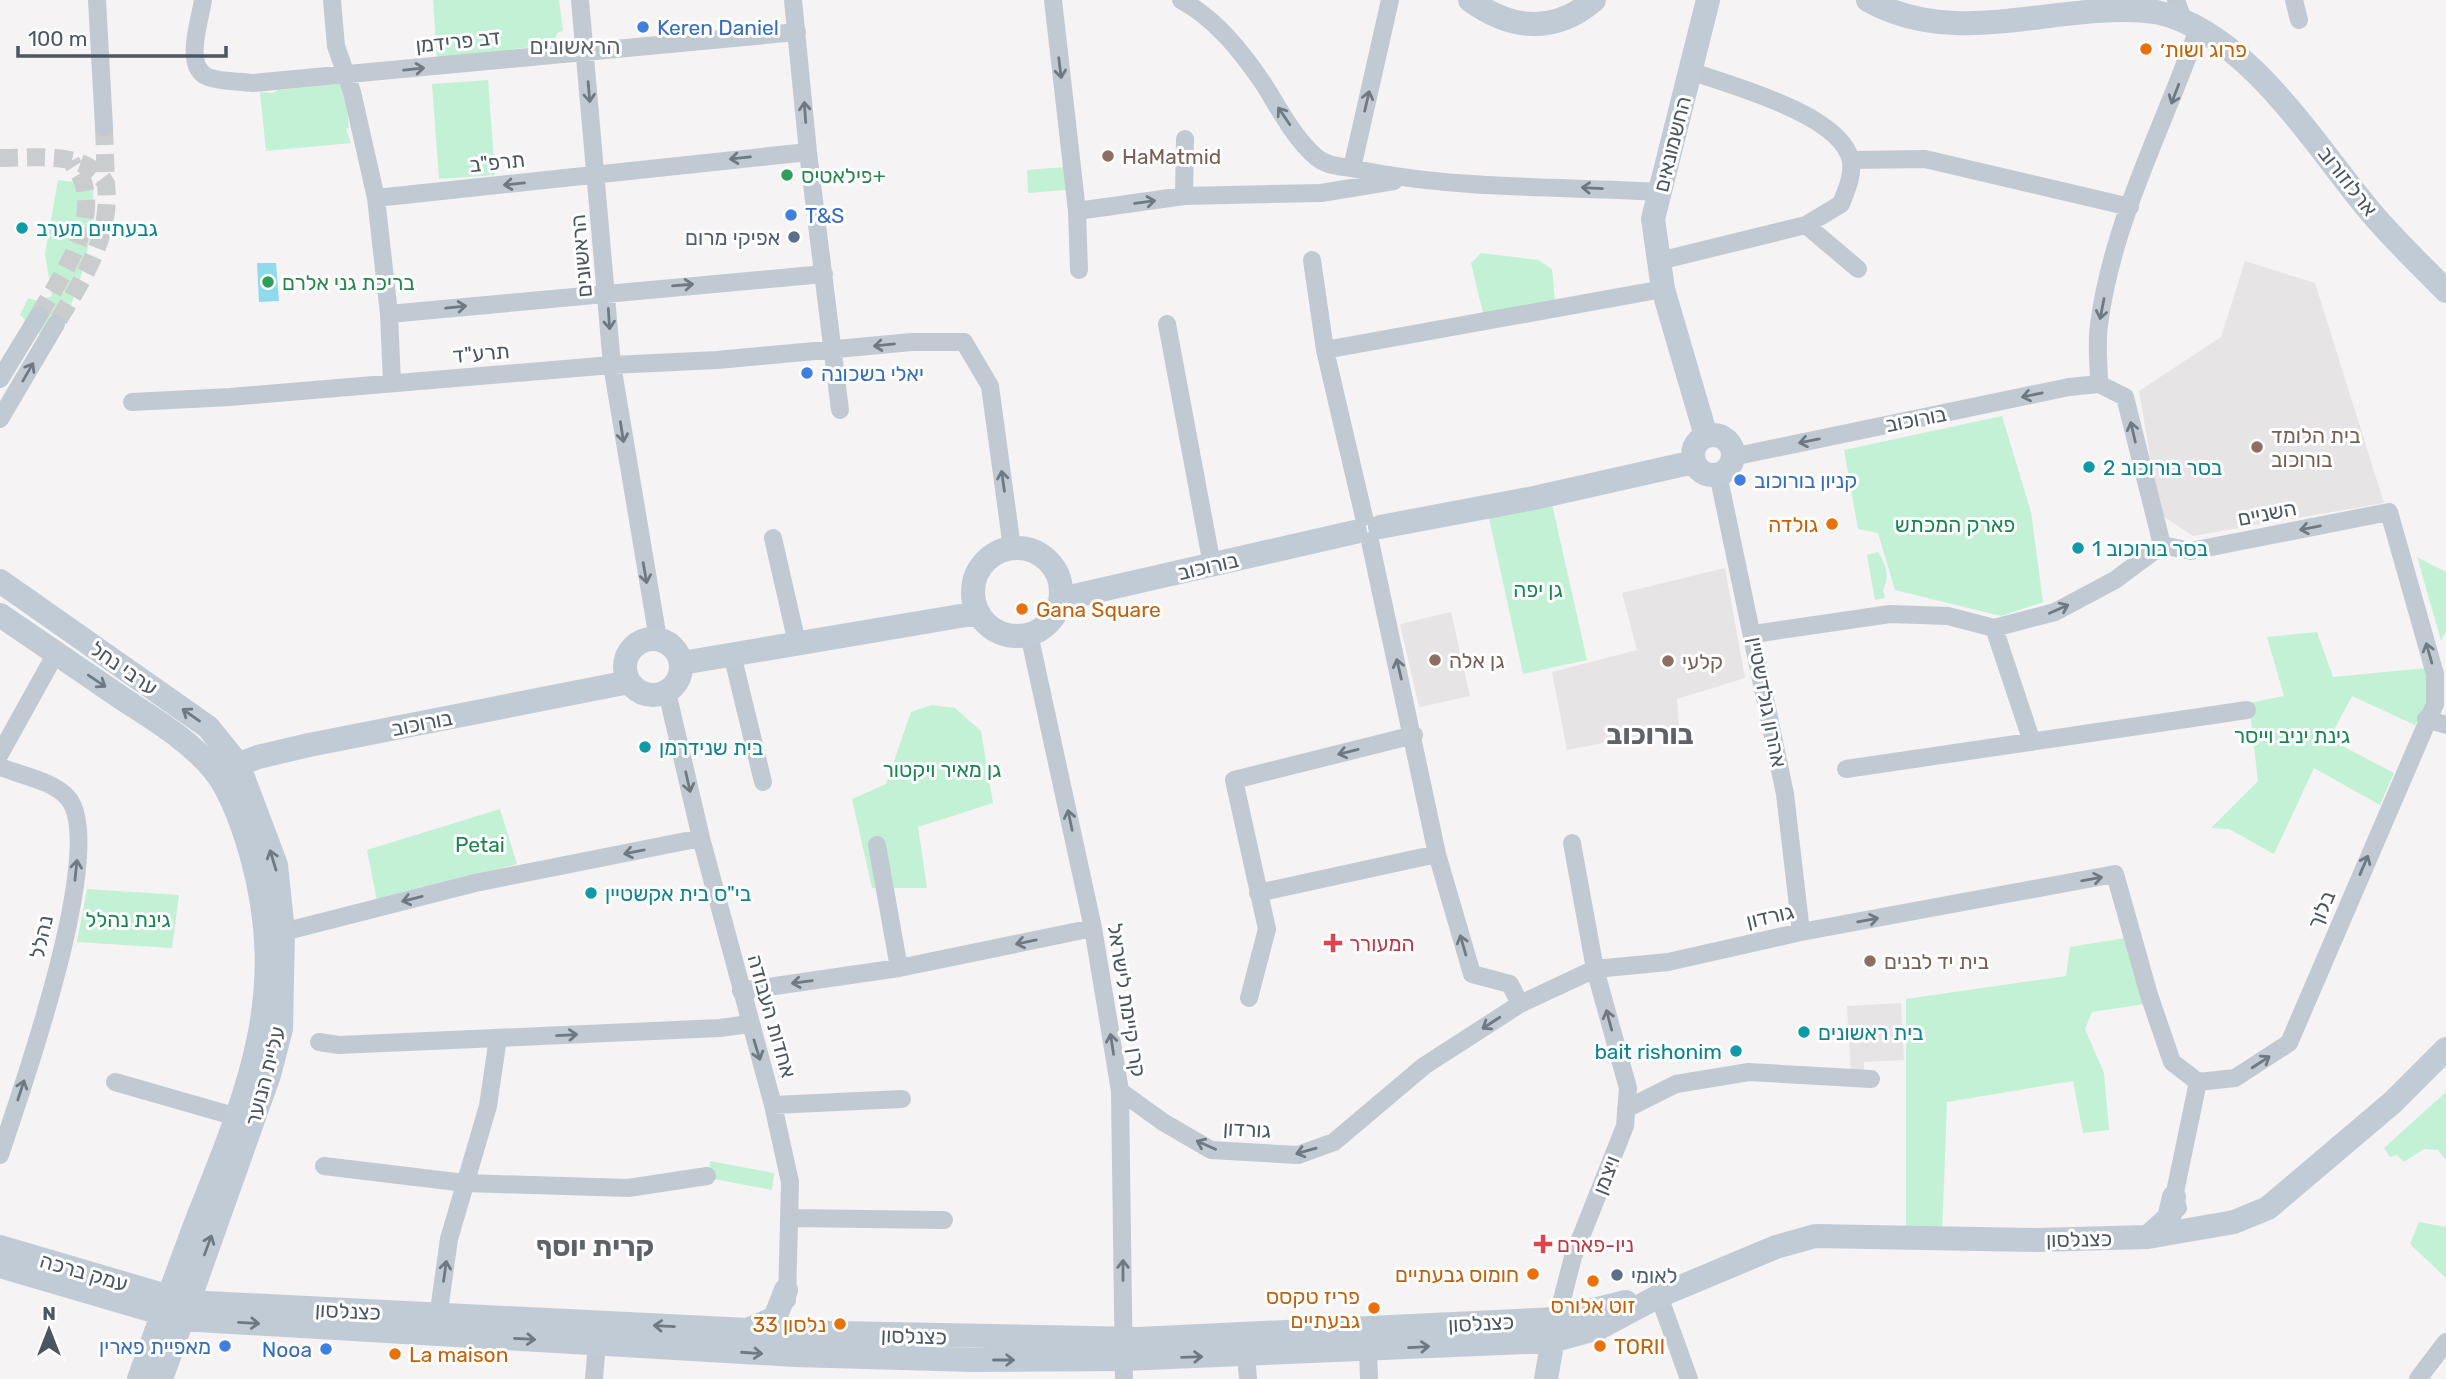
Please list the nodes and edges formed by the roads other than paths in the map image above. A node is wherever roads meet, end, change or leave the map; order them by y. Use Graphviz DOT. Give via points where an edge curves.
graph roads {
  1 [pos="97,0"];
  2 [pos="203,0"];
  3 [pos="332,0"];
  4 [pos="580,0"];
  5 [pos="793,0"];
  6 [pos="1053,0"];
  7 [pos="1181,0"];
  8 [pos="1390,0"];
  9 [pos="1470,0"];
  10 [pos="1594,0"];
  11 [pos="1709,0"];
  12 [pos="1868,0"];
  13 [pos="2294,0"];
  14 [pos="2186,17"];
  15 [pos="2300,20"];
  16 [pos="797,32"];
  17 [pos="585,51"];
  18 [pos="1690,71"];
  19 [pos="346,76"];
  20 [pos="104,127"];
  21 [pos="1185,139"];
  22 [pos="808,152"];
  23 [pos="1851,160"];
  24 [pos="1330,165"];
  25 [pos="1352,168"];
  26 [pos="597,175"];
  27 [pos="1404,180"];
  28 [pos="1660,191"];
  29 [pos="1321,193"];
  30 [pos="1184,196"];
  31 [pos="376,198"];
  32 [pos="2130,207"];
  33 [pos="1077,211"];
  34 [pos="1805,225"];
  35 [pos="1312,260"];
  36 [pos="1659,261"];
  37 [pos="1858,269"];
  38 [pos="1079,270"];
  39 [pos="824,274"];
  40 [pos="1663,289"];
  41 [pos="2446,291"];
  42 [pos="607,292"];
  43 [pos="388,314"];
  44 [pos="39,315"];
  45 [pos="56,324"];
  46 [pos="1167,324"];
  47 [pos="834,350"];
  48 [pos="1325,350"];
  49 [pos="612,365"];
  50 [pos="0,379"];
  51 [pos="392,383"];
  52 [pos="2099,384"];
  53 [pos="132,402"];
  54 [pos="840,410"];
  55 [pos="0,419"];
  56 [pos="1706,436"];
  57 [pos="1694,462"];
  58 [pos="1725,466"];
  59 [pos="1367,529"];
  60 [pos="773,538"];
  61 [pos="2162,545"];
  62 [pos="1012,548"];
  63 [pos="1212,565"];
  64 [pos="2,581"];
  65 [pos="1060,599"];
  66 [pos="978,613"];
  67 [pos="0,615"];
  68 [pos="1994,628"];
  69 [pos="1029,634"];
  70 [pos="1754,634"];
  71 [pos="657,639"];
  72 [pos="797,643"];
  73 [pos="56,653"];
  74 [pos="732,654"];
  75 [pos="682,663"];
  76 [pos="629,682"];
  77 [pos="667,692"];
  78 [pos="2247,710"];
  79 [pos="2426,719"];
  80 [pos="2446,725"];
  81 [pos="1414,735"];
  82 [pos="2032,742"];
  83 [pos="0,754"];
  84 [pos="0,767"];
  85 [pos="228,769"];
  86 [pos="1846,769"];
  87 [pos="763,782"];
  88 [pos="701,838"];
  89 [pos="1572,843"];
  90 [pos="877,845"];
  91 [pos="1437,854"];
  92 [pos="1258,893"];
  93 [pos="1093,928"];
  94 [pos="283,932"];
  95 [pos="1801,932"];
  96 [pos="899,968"];
  97 [pos="1595,969"];
  98 [pos="741,991"];
  99 [pos="1249,998"];
  100 [pos="1520,1004"];
  101 [pos="749,1024"];
  102 [pos="498,1038"];
  103 [pos="319,1042"];
  104 [pos="2446,1049"];
  105 [pos="1871,1079"];
  106 [pos="115,1082"];
  107 [pos="2197,1082"];
  108 [pos="1120,1091"];
  109 [pos="902,1099"];
  110 [pos="773,1105"];
  111 [pos="1626,1109"];
  112 [pos="237,1117"];
  113 [pos="0,1155"];
  114 [pos="324,1166"];
  115 [pos="707,1176"];
  116 [pos="465,1183"];
  117 [pos="2174,1197"];
  118 [pos="790,1218"];
  119 [pos="944,1220"];
  120 [pos="2191,1232"];
  121 [pos="2148,1237"];
  122 [pos="0,1247"];
  123 [pos="0,1266"];
  124 [pos="786,1290"];
  125 [pos="1659,1296"];
  126 [pos="174,1308"];
  127 [pos="433,1324"];
  128 [pos="747,1330"];
  129 [pos="1554,1330"];
  130 [pos="787,1332"];
  131 [pos="2446,1342"];
  132 [pos="597,1343"];
  133 [pos="1368,1349"];
  134 [pos="794,1355"];
  135 [pos="1124,1359"];
  136 [pos="1247,1367"];
  137 [pos="973,1370"];
  138 [pos="2421,1378"];
  139 [pos="139,1379"];
  140 [pos="161,1379"];
  141 [pos="594,1379"];
  142 [pos="1369,1379"];
  143 [pos="1546,1379"];
  144 [pos="1689,1379"];
  1 -- 20 [label="street"];
  2 -- 19 [label="street, דב פרידמן" via="194,62 209,78 270,83"];
  3 -- 19 [label="street" via="336,46"];
  4 -- 17 [label="street, הראשונים"];
  5 -- 16 [label="street"];
  6 -- 33 [label="street, one-way"];
  24 -- 7 [label="street, one-way" via="1316,157 1287,122 1219,27"];
  25 -- 8 [label="street, one-way"];
  9 -- 10 [label="street" via="1510,22 1528,26 1566,19"];
  11 -- 18 [label="street, החשמונאים"];
  12 -- 14 [label="street, ארלוזורוב" via="1927,21 2099,8"];
  13 -- 15 [label="street"];
  14 -- 32 [label="street, one-way"];
  14 -- 41 [label="street, ארלוזורוב" via="2224,42 2305,126 2370,211"];
  16 -- 17 [label="street, דב פרידמן"];
  22 -- 16 [label="street, one-way"];
  19 -- 17 [label="street, דב פרידמן, one-way"];
  17 -- 26 [label="street, הראשונים, one-way"];
  18 -- 23 [label="street" via="1782,103 1838,136"];
  18 -- 28 [label="street, החשמונאים"];
  19 -- 31 [label="street"];
  21 -- 30 [label="street"];
  22 -- 26 [label="street, תרפ\"ב, one-way"];
  22 -- 39 [label="street"];
  23 -- 32 [label="street" via="1925,159"];
  23 -- 34 [label="street" via="1841,204"];
  24 -- 25 [label="street"];
  24 -- 29 [label="street"];
  25 -- 27 [label="street"];
  26 -- 31 [label="street, תרפ\"ב, one-way"];
  26 -- 42 [label="street, הראשונים"];
  28 -- 27 [label="street, one-way"];
  27 -- 29 [label="street"];
  28 -- 36 [label="street, החשמונאים" via="1653,219"];
  29 -- 30 [label="street"];
  33 -- 30 [label="street, one-way"];
  31 -- 43 [label="street"];
  32 -- 52 [label="street, one-way" via="2108,276 2099,326"];
  33 -- 38 [label="street"];
  34 -- 36 [label="street"];
  34 -- 37 [label="street"];
  35 -- 48 [label="street"];
  36 -- 40 [label="street, החשמונאים"];
  42 -- 39 [label="street, one-way"];
  39 -- 47 [label="street"];
  40 -- 48 [label="street"];
  40 -- 56 [label="street"];
  43 -- 42 [label="street, one-way"];
  42 -- 49 [label="street, הראשונים, one-way"];
  43 -- 51 [label="street"];
  44 -- 50 [label="street"];
  55 -- 45 [label="street, one-way"];
  46 -- 63 [label="street"];
  47 -- 49 [label="street, תרע\"ד"];
  47 -- 54 [label="street"];
  62 -- 47 [label="street, one-way" via="990,386 964,342"];
  48 -- 59 [label="street"];
  49 -- 51 [label="street, תרע\"ד"];
  49 -- 71 [label="street, הראשונים, one-way"];
  51 -- 53 [label="street, תרע\"ד"];
  52 -- 58 [label="street, בורוכוב, one-way"];
  61 -- 52 [label="street, one-way" via="2125,397"];
  56 -- 57 [label="street" via="1694,447"];
  56 -- 58 [label="street" via="1725,439"];
  57 -- 58 [label="street" via="1701,471"];
  57 -- 59 [label="street, בורוכוב"];
  58 -- 70 [label="street, אהרון גולדשטיין"];
  59 -- 63 [label="street, בורוכוב"];
  81 -- 59 [label="street, one-way"];
  60 -- 72 [label="street"];
  68 -- 61 [label="street, one-way" via="2055,612 2115,580"];
  79 -- 61 [label="street, השניים, one-way" via="2435,704 2435,674 2389,512 2191,551"];
  62 -- 65 [label="street" via="1026,549 1049,562 1061,586"];
  62 -- 66 [label="street" via="986,560 978,572 974,593"];
  63 -- 65 [label="street, בורוכוב"];
  85 -- 64 [label="street, ערבי נחל, one-way" via="208,727"];
  65 -- 69 [label="street" via="1050,621"];
  66 -- 69 [label="street" via="1000,632"];
  66 -- 72 [label="street"];
  67 -- 73 [label="street, ערבי נחל"];
  68 -- 70 [label="street" via="1948,616 1890,614"];
  68 -- 82 [label="street"];
  93 -- 69 [label="street, קרן קיימת לישראל, one-way"];
  70 -- 95 [label="street, אהרון גולדשטיין" via="1785,794"];
  71 -- 75 [label="street" via="672,646"];
  71 -- 76 [label="street" via="641,642 629,653 625,662"];
  72 -- 74 [label="street"];
  73 -- 83 [label="street"];
  73 -- 85 [label="street, ערבי נחל, one-way"];
  74 -- 75 [label="street"];
  74 -- 87 [label="street"];
  75 -- 77 [label="street" via="680,678"];
  76 -- 77 [label="street" via="646,694"];
  76 -- 85 [label="street, בורוכוב" via="309,745"];
  77 -- 88 [label="street, אחדות העבודה, one-way"];
  78 -- 82 [label="street"];
  79 -- 80 [label="street"];
  107 -- 79 [label="street, בלוך, one-way" via="2235,1078 2289,1043"];
  81 -- 91 [label="street"];
  81 -- 92 [label="street, one-way" via="1234,780"];
  82 -- 86 [label="street"];
  113 -- 84 [label="street, נהלל, one-way" via="43,1022 68,929 78,865 77,817 69,798"];
  94 -- 85 [label="street, עליית הנוער, one-way" via="276,865"];
  85 -- 112 [label="street, עליית הנוער" via="262,895 268,962 261,1041"];
  88 -- 94 [label="street, one-way" via="475,883"];
  88 -- 98 [label="street, אחדות העבודה"];
  89 -- 97 [label="street, ויצמן"];
  90 -- 96 [label="street"];
  91 -- 92 [label="street"];
  100 -- 91 [label="street, one-way" via="1510,984 1472,974"];
  92 -- 99 [label="street" via="1267,929"];
  93 -- 96 [label="street, one-way"];
  108 -- 93 [label="street, קרן קיימת לישראל, one-way"];
  126 -- 94 [label="street, עליית הנוער, one-way" via="269,1075 281,1029"];
  95 -- 97 [label="street, גורדון" via="1668,962"];
  95 -- 107 [label="street, גורדון, one-way" via="2115,874 2172,1062"];
  96 -- 98 [label="street, one-way"];
  97 -- 100 [label="street, גורדון"];
  111 -- 97 [label="street, ויצמן, one-way" via="1628,1088"];
  98 -- 101 [label="street, אחדות העבודה"];
  100 -- 108 [label="street, גורדון, one-way" via="1424,1066 1334,1142 1298,1155 1211,1150"];
  102 -- 101 [label="street, one-way"];
  101 -- 110 [label="street, אחדות העבודה, one-way"];
  102 -- 103 [label="street"];
  102 -- 116 [label="street" via="488,1106"];
  104 -- 120 [label="street, כצנלסון" via="2393,1102 2268,1209"];
  105 -- 111 [label="street" via="1749,1072 1676,1084"];
  106 -- 112 [label="street"];
  107 -- 117 [label="street"];
  135 -- 108 [label="street, קרן קיימת לישראל, one-way"];
  109 -- 110 [label="street"];
  110 -- 118 [label="street, אחדות העבודה" via="790,1182"];
  111 -- 129 [label="street, ויצמן" via="1625,1126 1573,1257"];
  112 -- 126 [label="street, עליית הנוער"];
  114 -- 116 [label="street"];
  115 -- 116 [label="street" via="628,1188"];
  127 -- 116 [label="street, one-way"];
  117 -- 120 [label="street"];
  117 -- 121 [label="street" via="2169,1218"];
  118 -- 119 [label="street"];
  118 -- 124 [label="street, אחדות העבודה"];
  120 -- 121 [label="street, כצנלסון"];
  121 -- 125 [label="street, כצנלסון" via="1815,1236 1784,1244"];
  122 -- 126 [label="street, עמק ברכה"];
  123 -- 126 [label="street, עמק ברכה"];
  124 -- 128 [label="street" via="775,1318"];
  124 -- 130 [label="street, אחדות העבודה"];
  125 -- 129 [label="street, כצנלסון"];
  125 -- 144 [label="street"];
  126 -- 127 [label="street, כצנלסון"];
  126 -- 139 [label="street, עליית הנוער"];
  126 -- 140 [label="street, עליית הנוער"];
  128 -- 127 [label="street, כצנלסון, one-way"];
  127 -- 132 [label="street, כצנלסון, one-way"];
  128 -- 130 [label="street, כצנלסון"];
  133 -- 129 [label="street, כצנלסון, one-way"];
  129 -- 135 [label="street, כצנלסון"];
  129 -- 143 [label="street, ויצמן"];
  130 -- 134 [label="street, אחדות העבודה"];
  130 -- 135 [label="street, כצנלסון"];
  131 -- 138 [label="street"];
  132 -- 134 [label="street, כצנלסון, one-way"];
  132 -- 141 [label="street"];
  133 -- 136 [label="street, כצנלסון"];
  133 -- 142 [label="street"];
  134 -- 137 [label="street, כצנלסון"];
  135 -- 136 [label="street, כצנלסון, one-way"];
  137 -- 135 [label="street, כצנלסון, one-way"];
}
